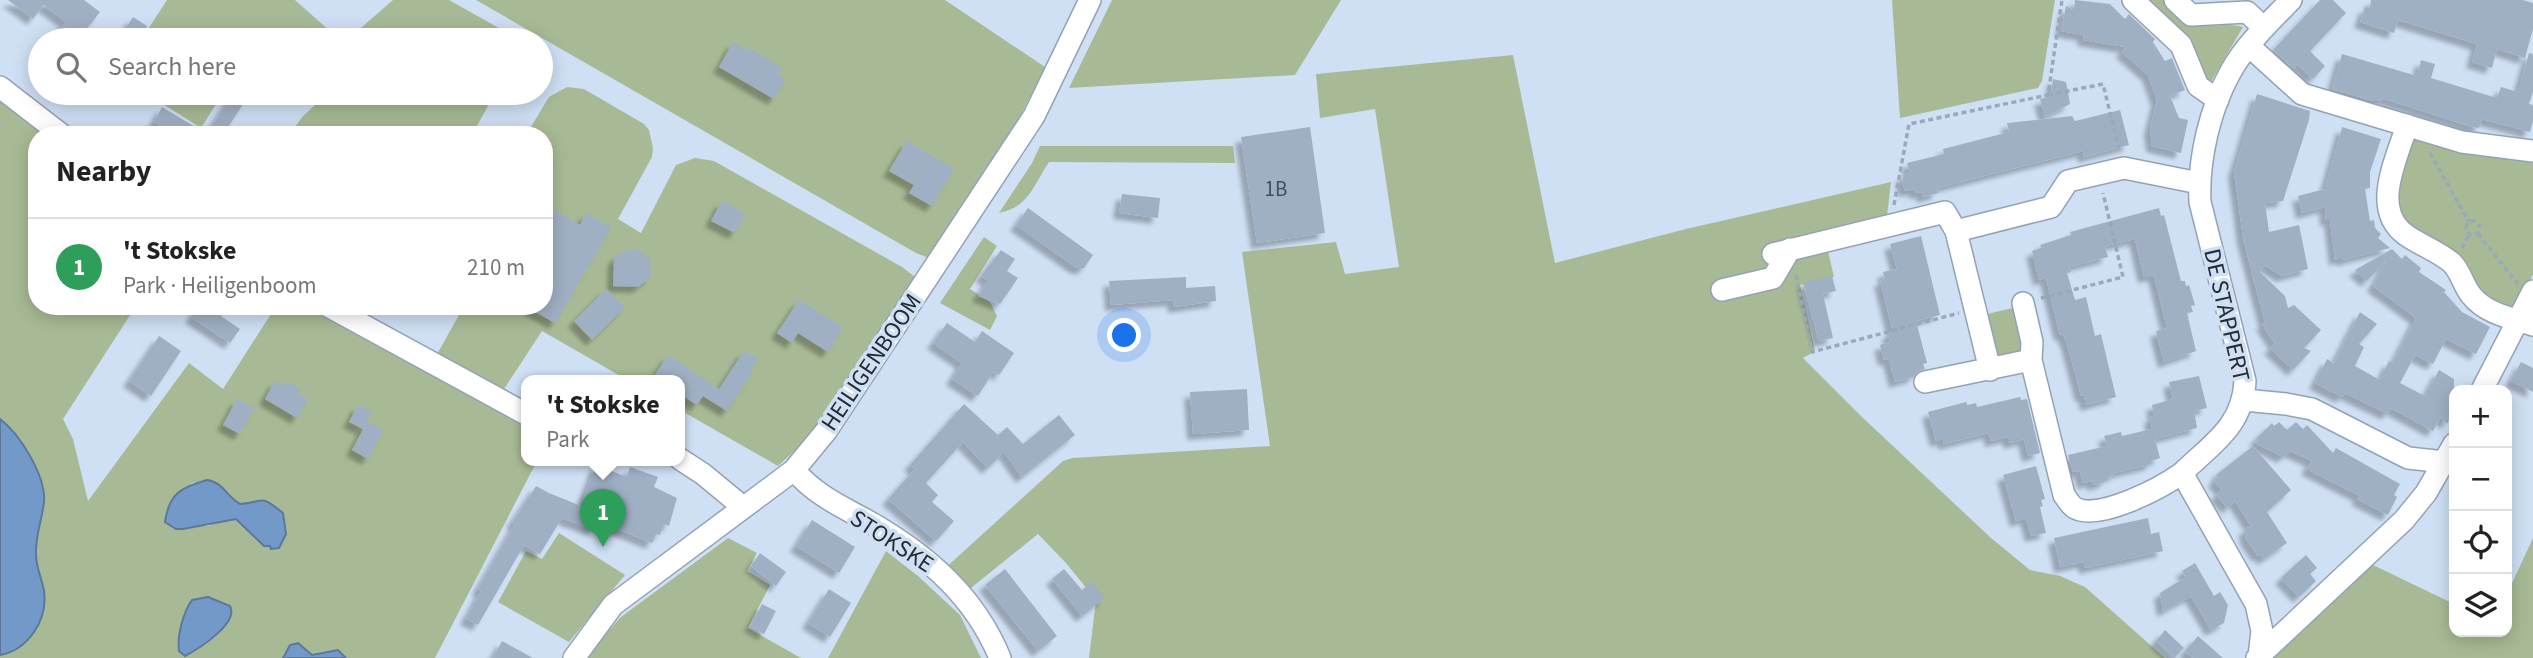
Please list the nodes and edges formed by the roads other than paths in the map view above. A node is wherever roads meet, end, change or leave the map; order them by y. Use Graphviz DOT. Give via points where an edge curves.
graph roads {
  1 [pos="1090,0"];
  2 [pos="2133,0"];
  3 [pos="2175,0"];
  4 [pos="2291,0"];
  5 [pos="2264,28"];
  6 [pos="2249,46"];
  7 [pos="0,87"];
  8 [pos="2218,100"];
  9 [pos="50,126"];
  10 [pos="2411,127"];
  11 [pos="2533,151"];
  12 [pos="2199,183"];
  13 [pos="1956,231"];
  14 [pos="1722,290"];
  15 [pos="2532,293"];
  16 [pos="2023,303"];
  17 [pos="344,315"];
  18 [pos="2526,322"];
  19 [pos="2031,360"];
  20 [pos="1990,370"];
  21 [pos="1925,382"];
  22 [pos="2485,385"];
  23 [pos="2244,400"];
  24 [pos="521,411"];
  25 [pos="2449,453"];
  26 [pos="2449,455"];
  27 [pos="685,462"];
  28 [pos="794,470"];
  29 [pos="2182,474"];
  30 [pos="743,507"];
  31 [pos="2258,657"];
  32 [pos="574,658"];
  33 [pos="1000,658"];
  1 -- 28 [label="street, HEILIGENBOOM" via="1034,116 856,388"];
  2 -- 8 [label="street" via="2181,45 2199,86"];
  3 -- 5 [label="street" via="2191,15 2247,12"];
  4 -- 5 [label="street, DE STAPPERT"];
  5 -- 6 [label="street, DE STAPPERT"];
  6 -- 8 [label="street, DE STAPPERT"];
  6 -- 10 [label="street" via="2302,94"];
  7 -- 9 [label="street"];
  8 -- 12 [label="street, DE STAPPERT"];
  10 -- 11 [label="street" via="2462,142"];
  10 -- 18 [label="street" via="2388,187 2389,215 2396,228 2453,264 2479,304"];
  12 -- 13 [label="street" via="2124,168 2068,181 2051,207"];
  12 -- 23 [label="street, DE STAPPERT" via="2245,381"];
  13 -- 14 [label="street" via="1945,212 1782,252 1773,278"];
  13 -- 20 [label="street"];
  15 -- 18 [label="street"];
  16 -- 19 [label="street"];
  17 -- 24 [label="street"];
  18 -- 22 [label="street"];
  19 -- 20 [label="street"];
  19 -- 29 [label="street, DE STAPPERT" via="2064,495 2074,508 2089,511 2130,502"];
  20 -- 21 [label="street"];
  23 -- 25 [label="street" via="2312,410 2408,458"];
  23 -- 29 [label="street, DE STAPPERT" via="2234,422"];
  26 -- 31 [label="street" via="2404,520"];
  27 -- 30 [label="street"];
  28 -- 30 [label="street, HEILIGENBOOM"];
  28 -- 33 [label="street, STOKSKE" via="821,496 894,537 942,574 976,611"];
  29 -- 31 [label="street" via="2256,604 2262,631"];
  30 -- 32 [label="street, HEILIGENBOOM" via="613,605"];
}
